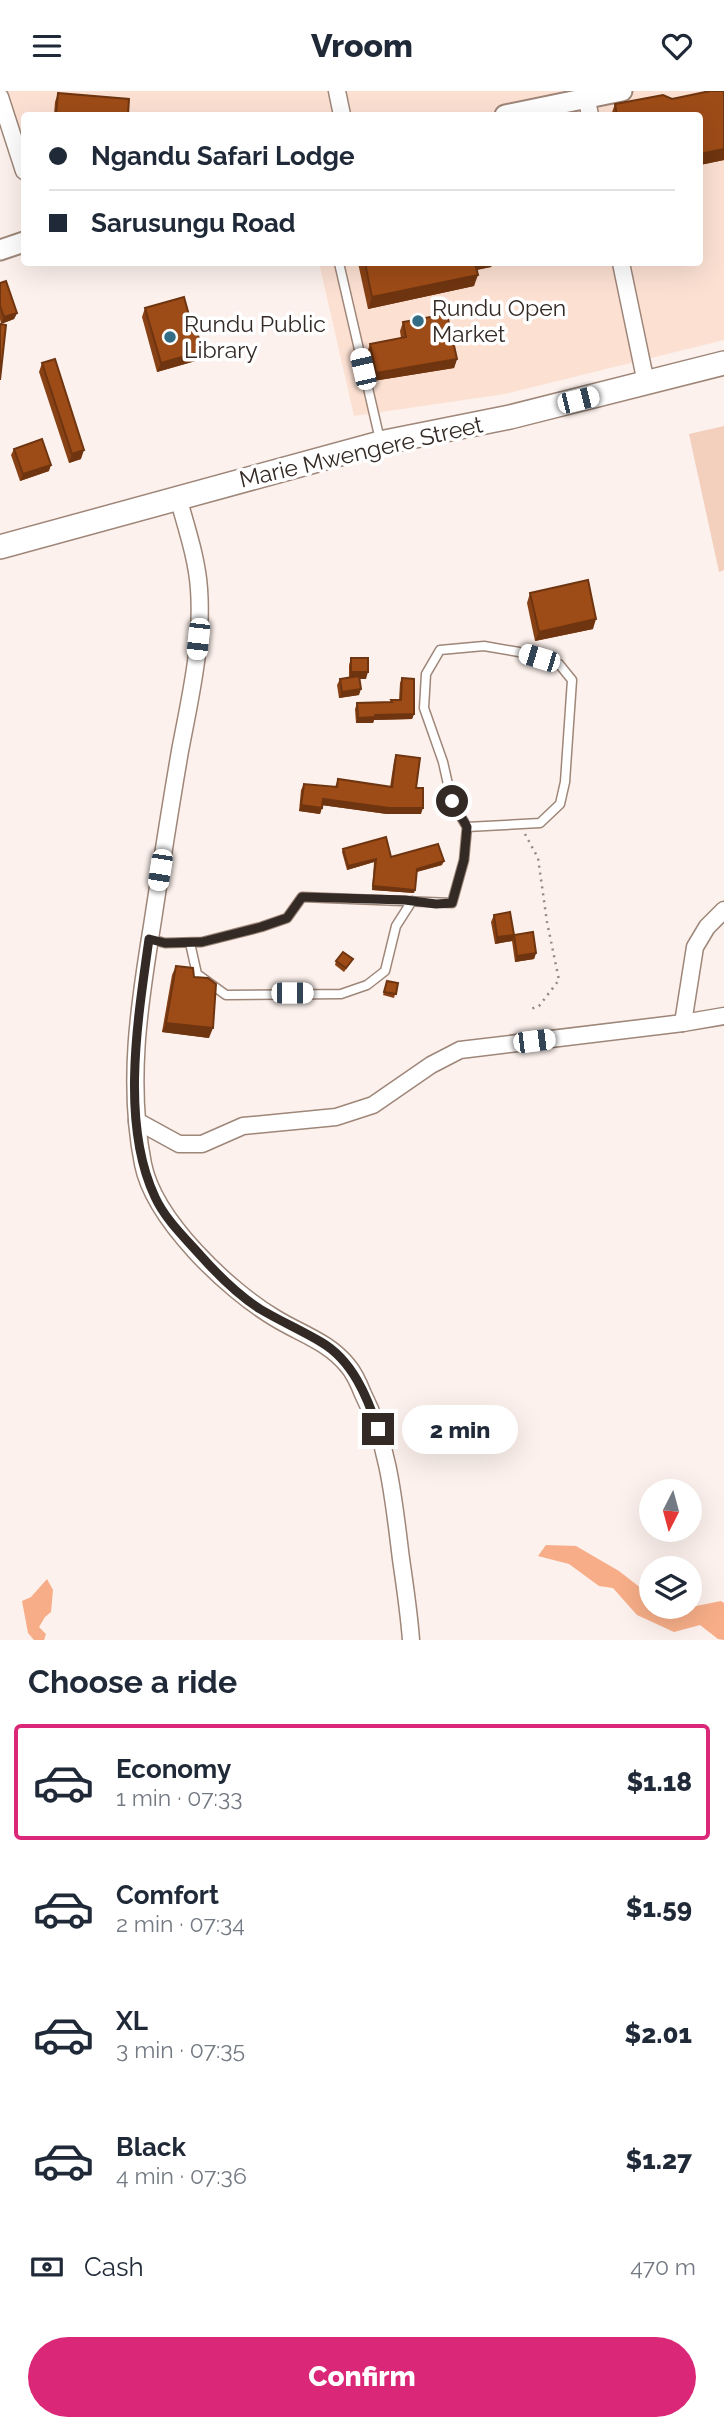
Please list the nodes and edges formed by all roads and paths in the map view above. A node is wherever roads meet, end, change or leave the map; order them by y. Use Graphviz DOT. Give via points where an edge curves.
graph roads {
  1 [pos="337,91"];
  2 [pos="622,91"];
  3 [pos="0,97"];
  4 [pos="587,102"];
  5 [pos="341,112"];
  6 [pos="524,112"];
  7 [pos="21,162"];
  8 [pos="21,243"];
  9 [pos="0,250"];
  10 [pos="340,266"];
  11 [pos="622,266"];
  12 [pos="724,363"];
  13 [pos="646,383"];
  14 [pos="380,443"];
  15 [pos="178,497"];
  16 [pos="0,547"];
  17 [pos="520,825"];
  18 [pos="467,827"];
  19 [pos="412,901"];
  20 [pos="724,911"];
  21 [pos="149,939"];
  22 [pos="190,943"];
  23 [pos="528,1010"];
  24 [pos="724,1016"];
  25 [pos="683,1023"];
  26 [pos="137,1121"];
  27 [pos="411,1640"];
  1 -- 5 [label="street"];
  2 -- 4 [label="street"];
  3 -- 7 [label="street"];
  4 -- 6 [label="street"];
  8 -- 9 [label="street"];
  10 -- 14 [label="lane"];
  11 -- 13 [label="street"];
  12 -- 13 [label="main road, Marie Mwengere Street"];
  13 -- 14 [label="main road, Marie Mwengere Street"];
  14 -- 15 [label="main road, Marie Mwengere Street"];
  15 -- 16 [label="main road, Marie Mwengere Street"];
  15 -- 21 [label="street" via="195,562 200,621"];
  17 -- 18 [label="lane"];
  17 -- 18 [label="lane" via="540,823 560,804 572,680 559,664 484,646 440,650 426,674 424,708 452,801"];
  17 -- 23 [label="path" via="538,858 559,981 539,1006"];
  18 -- 19 [label="lane" via="452,903"];
  19 -- 22 [label="lane" via="302,897 287,918"];
  19 -- 22 [label="lane" via="396,926 385,971 367,985 341,994 226,995 197,974"];
  20 -- 25 [label="street" via="695,947"];
  21 -- 22 [label="lane"];
  21 -- 26 [label="street" via="134,1068"];
  24 -- 25 [label="street"];
  25 -- 26 [label="street" via="460,1049 373,1105 336,1117 243,1126 202,1144 179,1144"];
  26 -- 27 [label="street" via="147,1178 180,1233 245,1299 322,1342 351,1369 384,1447"];
}
